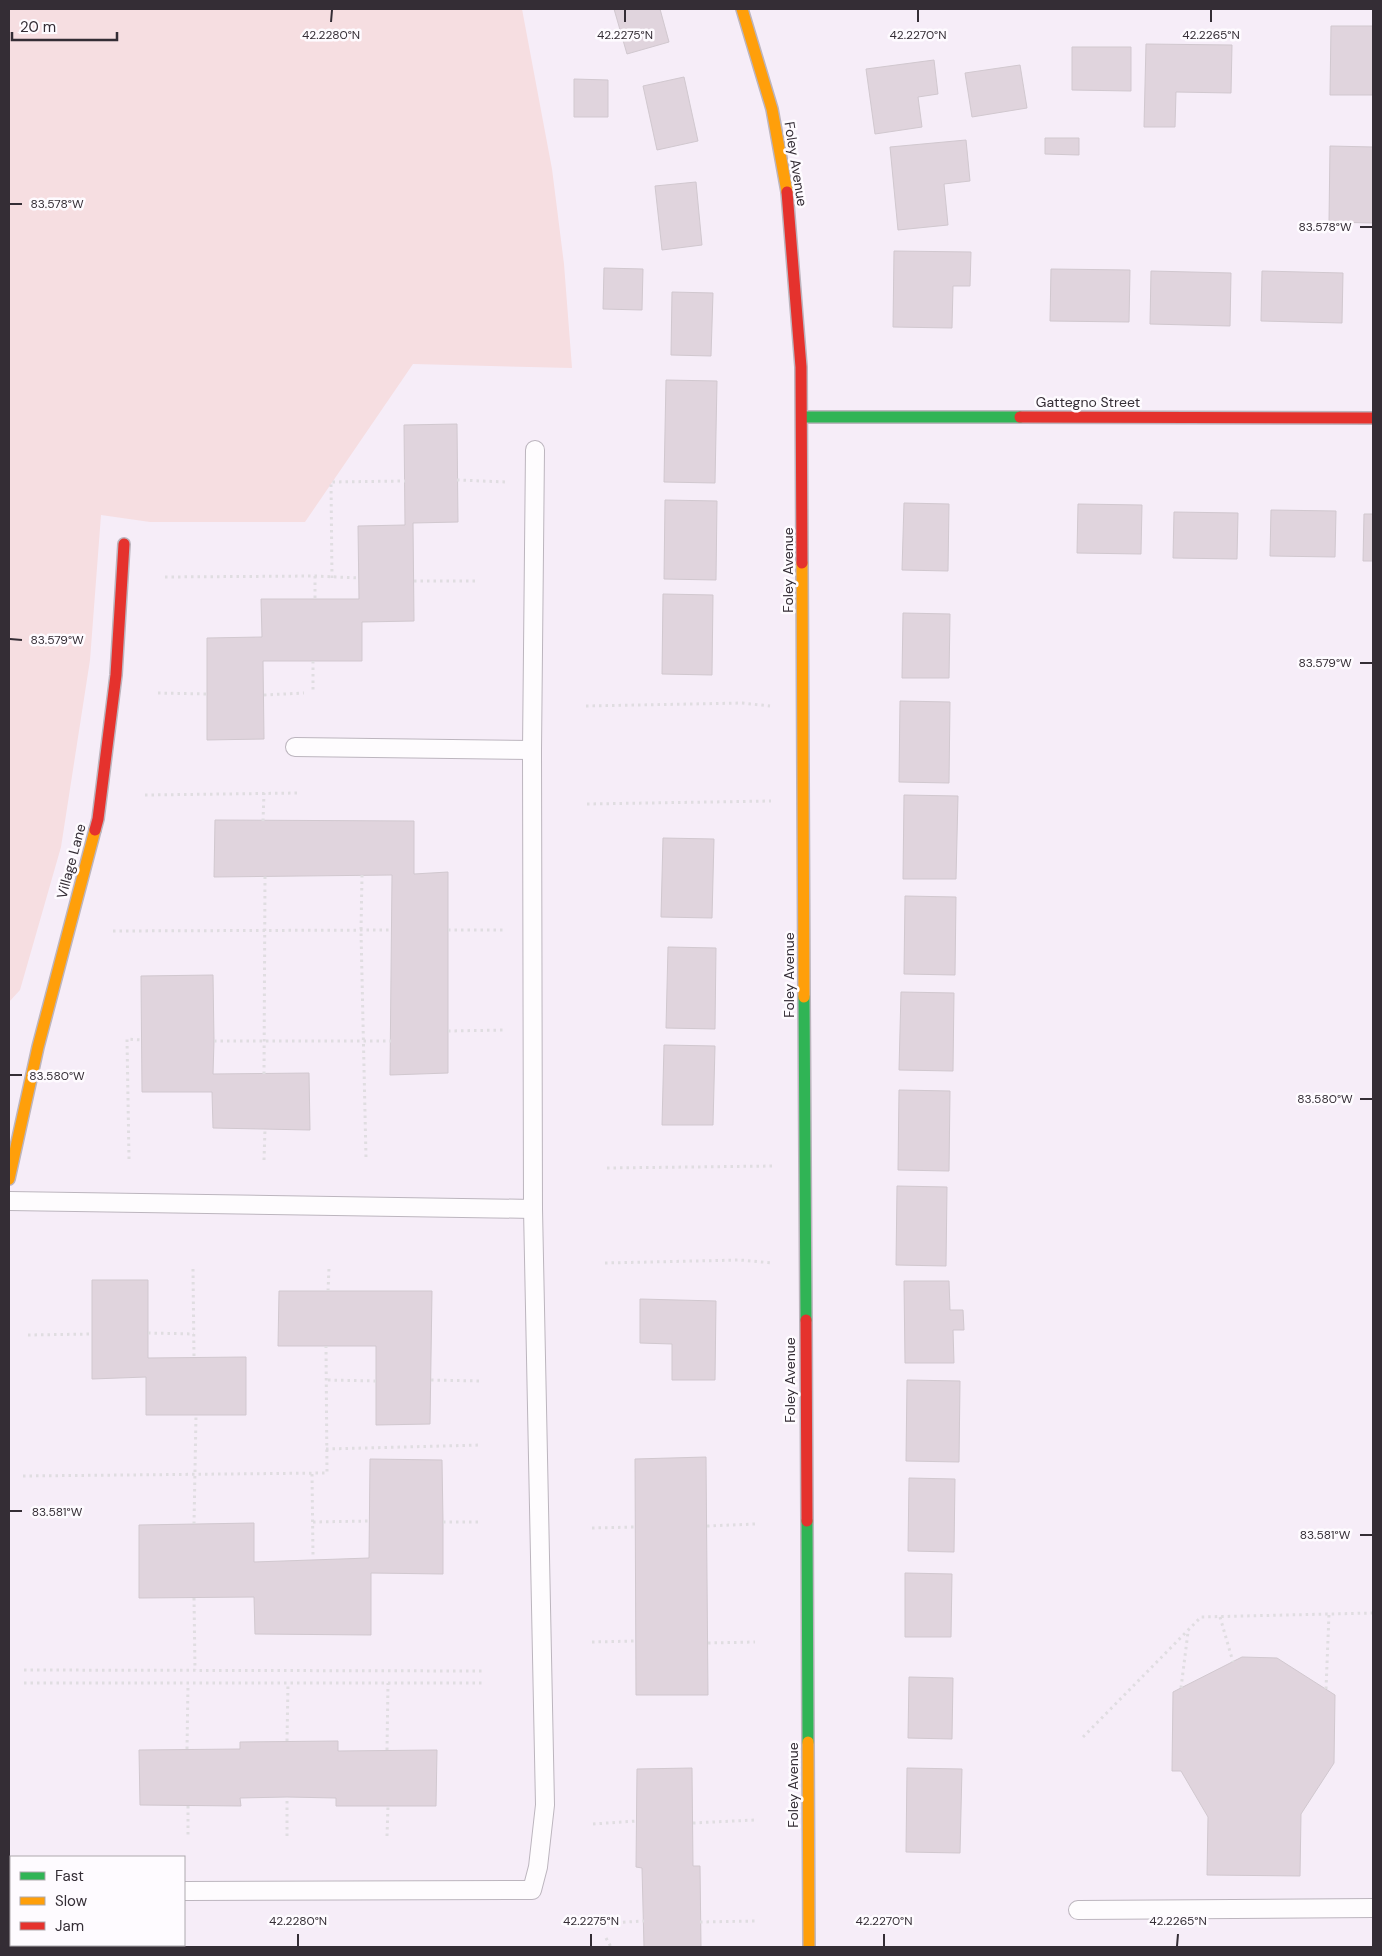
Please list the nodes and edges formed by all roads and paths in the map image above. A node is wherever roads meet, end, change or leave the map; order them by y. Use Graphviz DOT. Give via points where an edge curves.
graph roads {
  1 [pos="742,9"];
  2 [pos="802,417"];
  3 [pos="1373,418"];
  4 [pos="535,450"];
  5 [pos="457,480"];
  6 [pos="405,481"];
  7 [pos="510,482"];
  8 [pos="124,544"];
  9 [pos="315,576"];
  10 [pos="164,577"];
  11 [pos="332,578"];
  12 [pos="359,578"];
  13 [pos="475,581"];
  14 [pos="414,582"];
  15 [pos="315,599"];
  16 [pos="313,661"];
  17 [pos="158,693"];
  18 [pos="304,693"];
  19 [pos="313,693"];
  20 [pos="207,694"];
  21 [pos="264,695"];
  22 [pos="586,706"];
  23 [pos="772,706"];
  24 [pos="295,747"];
  25 [pos="532,750"];
  26 [pos="264,793"];
  27 [pos="300,793"];
  28 [pos="145,795"];
  29 [pos="772,801"];
  30 [pos="587,804"];
  31 [pos="264,821"];
  32 [pos="362,875"];
  33 [pos="266,876"];
  34 [pos="265,930"];
  35 [pos="361,930"];
  36 [pos="392,930"];
  37 [pos="448,930"];
  38 [pos="512,930"];
  39 [pos="113,932"];
  40 [pos="513,1030"];
  41 [pos="448,1031"];
  42 [pos="142,1040"];
  43 [pos="214,1041"];
  44 [pos="264,1041"];
  45 [pos="391,1041"];
  46 [pos="365,1042"];
  47 [pos="264,1074"];
  48 [pos="264,1129"];
  49 [pos="366,1158"];
  50 [pos="128,1159"];
  51 [pos="264,1160"];
  52 [pos="782,1166"];
  53 [pos="607,1168"];
  54 [pos="9,1179"];
  55 [pos="9,1201"];
  56 [pos="533,1209"];
  57 [pos="778,1263"];
  58 [pos="605,1264"];
  59 [pos="329,1268"];
  60 [pos="194,1269"];
  61 [pos="328,1291"];
  62 [pos="148,1333"];
  63 [pos="92,1334"];
  64 [pos="194,1334"];
  65 [pos="28,1335"];
  66 [pos="326,1346"];
  67 [pos="194,1358"];
  68 [pos="328,1380"];
  69 [pos="431,1380"];
  70 [pos="376,1381"];
  71 [pos="481,1381"];
  72 [pos="196,1414"];
  73 [pos="481,1445"];
  74 [pos="326,1449"];
  75 [pos="195,1474"];
  76 [pos="312,1474"];
  77 [pos="23,1476"];
  78 [pos="369,1521"];
  79 [pos="313,1522"];
  80 [pos="443,1522"];
  81 [pos="481,1522"];
  82 [pos="194,1524"];
  83 [pos="755,1524"];
  84 [pos="707,1526"];
  85 [pos="635,1527"];
  86 [pos="592,1528"];
  87 [pos="313,1556"];
  88 [pos="194,1598"];
  89 [pos="1373,1613"];
  90 [pos="1329,1614"];
  91 [pos="1220,1617"];
  92 [pos="1188,1631"];
  93 [pos="636,1641"];
  94 [pos="592,1642"];
  95 [pos="755,1642"];
  96 [pos="708,1643"];
  97 [pos="1233,1662"];
  98 [pos="24,1670"];
  99 [pos="195,1670"];
  100 [pos="483,1671"];
  101 [pos="288,1683"];
  102 [pos="388,1683"];
  103 [pos="482,1683"];
  104 [pos="24,1684"];
  105 [pos="188,1684"];
  106 [pos="1181,1688"];
  107 [pos="1326,1689"];
  108 [pos="1082,1737"];
  109 [pos="287,1741"];
  110 [pos="187,1749"];
  111 [pos="387,1750"];
  112 [pos="287,1798"];
  113 [pos="188,1806"];
  114 [pos="388,1806"];
  115 [pos="755,1820"];
  116 [pos="637,1821"];
  117 [pos="693,1823"];
  118 [pos="592,1824"];
  119 [pos="188,1836"];
  120 [pos="287,1836"];
  121 [pos="387,1836"];
  122 [pos="185,1891"];
  123 [pos="1373,1908"];
  124 [pos="1078,1910"];
  125 [pos="644,1921"];
  126 [pos="756,1921"];
  127 [pos="610,1922"];
  128 [pos="700,1922"];
  129 [pos="606,1938"];
  130 [pos="611,1947"];
  131 [pos="809,1947"];
  1 -- 2 [label="street, Foley Avenue" via="773,110 784,171"];
  2 -- 3 [label="street, Gattegno Street"];
  2 -- 131 [label="street, Foley Avenue"];
  4 -- 25 [label="lane"];
  5 -- 7 [label="path"];
  6 -- 11 [label="path" via="331,482"];
  8 -- 54 [label="street, Village Lane" via="116,675 98,819 38,1047"];
  9 -- 10 [label="path"];
  9 -- 11 [label="path"];
  9 -- 15 [label="path"];
  11 -- 12 [label="path"];
  13 -- 14 [label="path"];
  16 -- 19 [label="path"];
  17 -- 20 [label="path"];
  18 -- 21 [label="path"];
  22 -- 23 [label="path" via="742,703"];
  24 -- 25 [label="lane"];
  25 -- 56 [label="lane"];
  26 -- 27 [label="path"];
  26 -- 28 [label="path"];
  26 -- 31 [label="path"];
  29 -- 30 [label="path"];
  32 -- 35 [label="path"];
  33 -- 34 [label="path"];
  34 -- 35 [label="path"];
  34 -- 39 [label="path"];
  34 -- 44 [label="path"];
  35 -- 36 [label="path"];
  35 -- 46 [label="path"];
  37 -- 38 [label="path"];
  40 -- 41 [label="path"];
  42 -- 50 [label="path" via="127,1039"];
  43 -- 44 [label="path"];
  44 -- 46 [label="path"];
  44 -- 47 [label="path"];
  45 -- 46 [label="path"];
  46 -- 49 [label="path"];
  48 -- 51 [label="path"];
  52 -- 53 [label="path"];
  55 -- 56 [label="lane"];
  56 -- 122 [label="lane" via="545,1805 532,1890"];
  57 -- 58 [label="path" via="740,1260"];
  59 -- 61 [label="path"];
  60 -- 64 [label="path"];
  62 -- 64 [label="path"];
  63 -- 65 [label="path"];
  64 -- 67 [label="path"];
  66 -- 68 [label="path"];
  68 -- 70 [label="path"];
  68 -- 74 [label="path"];
  69 -- 71 [label="path"];
  72 -- 75 [label="path"];
  73 -- 74 [label="path"];
  74 -- 76 [label="path" via="327,1473"];
  75 -- 76 [label="path"];
  75 -- 77 [label="path"];
  75 -- 82 [label="path"];
  76 -- 79 [label="path"];
  78 -- 79 [label="path"];
  79 -- 87 [label="path"];
  80 -- 81 [label="path"];
  83 -- 84 [label="path"];
  85 -- 86 [label="path"];
  88 -- 99 [label="path"];
  89 -- 90 [label="path"];
  90 -- 91 [label="path"];
  90 -- 107 [label="path"];
  91 -- 92 [label="path" via="1201,1617"];
  91 -- 97 [label="path"];
  92 -- 106 [label="path"];
  92 -- 108 [label="path"];
  93 -- 94 [label="path"];
  95 -- 96 [label="path"];
  98 -- 99 [label="path"];
  99 -- 100 [label="path"];
  101 -- 102 [label="path"];
  101 -- 105 [label="path"];
  101 -- 109 [label="path"];
  102 -- 103 [label="path"];
  102 -- 111 [label="path"];
  104 -- 105 [label="path"];
  105 -- 110 [label="path"];
  112 -- 120 [label="path"];
  113 -- 119 [label="path"];
  114 -- 121 [label="path"];
  115 -- 117 [label="path"];
  116 -- 118 [label="path"];
  123 -- 124 [label="lane"];
  125 -- 127 [label="path"];
  126 -- 128 [label="path"];
  129 -- 130 [label="path"];
}
